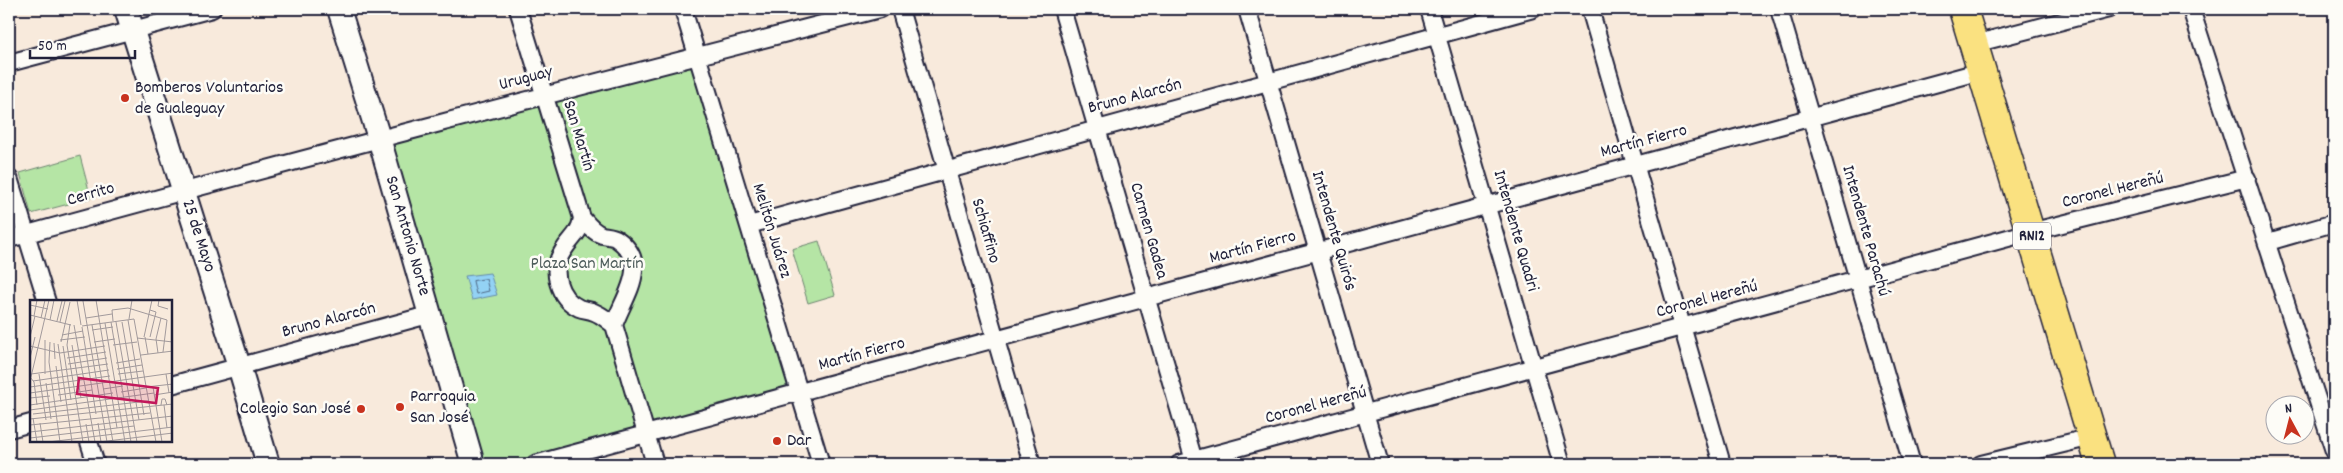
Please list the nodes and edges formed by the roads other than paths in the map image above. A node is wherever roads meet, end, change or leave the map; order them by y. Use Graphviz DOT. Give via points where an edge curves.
graph roads {
  1 [pos="212,9"];
  2 [pos="339,9"];
  3 [pos="518,9"];
  4 [pos="683,9"];
  5 [pos="880,9"];
  6 [pos="900,9"];
  7 [pos="1062,9"];
  8 [pos="1247,9"];
  9 [pos="1429,9"];
  10 [pos="1533,9"];
  11 [pos="1590,9"];
  12 [pos="1779,9"];
  13 [pos="1963,9"];
  14 [pos="2109,9"];
  15 [pos="2192,9"];
  16 [pos="129,19"];
  17 [pos="1437,36"];
  18 [pos="1974,44"];
  19 [pos="698,56"];
  20 [pos="9,63"];
  21 [pos="1982,71"];
  22 [pos="1268,81"];
  23 [pos="545,94"];
  24 [pos="1811,117"];
  25 [pos="1096,128"];
  26 [pos="379,138"];
  27 [pos="1636,165"];
  28 [pos="947,169"];
  29 [pos="9,178"];
  30 [pos="2247,178"];
  31 [pos="183,190"];
  32 [pos="1486,206"];
  33 [pos="582,218"];
  34 [pos="2334,223"];
  35 [pos="749,225"];
  36 [pos="2030,232"];
  37 [pos="26,234"];
  38 [pos="9,239"];
  39 [pos="2268,242"];
  40 [pos="1318,251"];
  41 [pos="1858,279"];
  42 [pos="1146,298"];
  43 [pos="45,300"];
  44 [pos="428,315"];
  45 [pos="614,325"];
  46 [pos="1682,327"];
  47 [pos="996,339"];
  48 [pos="239,366"];
  49 [pos="1534,368"];
  50 [pos="172,385"];
  51 [pos="799,393"];
  52 [pos="1366,413"];
  53 [pos="30,423"];
  54 [pos="9,429"];
  55 [pos="646,434"];
  56 [pos="2092,437"];
  57 [pos="89,443"];
  58 [pos="2334,451"];
  59 [pos="1189,463"];
  60 [pos="96,464"];
  61 [pos="268,464"];
  62 [pos="473,464"];
  63 [pos="535,464"];
  64 [pos="655,464"];
  65 [pos="821,464"];
  66 [pos="1032,464"];
  67 [pos="1380,464"];
  68 [pos="1562,464"];
  69 [pos="1722,464"];
  70 [pos="1912,464"];
  71 [pos="1981,464"];
  72 [pos="2100,464"];
  1 -- 16 [label="street"];
  2 -- 26 [label="street, San Antonio Norte"];
  3 -- 23 [label="street, San Martín"];
  4 -- 19 [label="street, Melitón Juárez"];
  5 -- 19 [label="street, Uruguay"];
  6 -- 28 [label="street, Schiaffino"];
  7 -- 25 [label="street, Carmen Gadea"];
  8 -- 22 [label="street, Intendente Quirós"];
  9 -- 17 [label="street, Intendente Quadri"];
  10 -- 17 [label="street, Bruno Alarcón"];
  11 -- 27 [label="street"];
  12 -- 24 [label="street, Intendente Parachú"];
  13 -- 18 [label="highway, RN12"];
  14 -- 18 [label="street"];
  15 -- 30 [label="street"];
  16 -- 20 [label="street"];
  16 -- 31 [label="street, 25 de Mayo"];
  17 -- 22 [label="street, Bruno Alarcón"];
  17 -- 32 [label="street, Intendente Quadri"];
  18 -- 21 [label="highway, RN12"];
  19 -- 23 [label="street, Uruguay"];
  19 -- 35 [label="street, Melitón Juárez"];
  21 -- 24 [label="street, Martín Fierro"];
  21 -- 36 [label="highway, RN12"];
  22 -- 25 [label="street, Bruno Alarcón"];
  22 -- 40 [label="street, Intendente Quirós"];
  23 -- 26 [label="street, Uruguay"];
  23 -- 33 [label="street, San Martín"];
  24 -- 27 [label="street, Martín Fierro"];
  24 -- 41 [label="street, Intendente Parachú"];
  25 -- 28 [label="street, Bruno Alarcón"];
  25 -- 42 [label="street, Carmen Gadea"];
  26 -- 31 [label="street, Uruguay"];
  26 -- 44 [label="street, San Antonio Norte"];
  27 -- 32 [label="street, Martín Fierro"];
  27 -- 46 [label="street"];
  28 -- 35 [label="street, Bruno Alarcón"];
  28 -- 47 [label="street, Schiaffino"];
  29 -- 37 [label="street"];
  30 -- 36 [label="street, Coronel Hereñú"];
  30 -- 39 [label="street"];
  31 -- 37 [label="street, Cerrito"];
  31 -- 48 [label="street, 25 de Mayo"];
  32 -- 40 [label="street, Martín Fierro"];
  32 -- 49 [label="street, Intendente Quadri"];
  33 -- 45 [label="street" via="590,228 615,238 625,246 632,258 635,269 633,283"];
  33 -- 45 [label="street" via="580,231 557,262 556,275 567,299 579,308 600,314"];
  34 -- 39 [label="street"];
  35 -- 51 [label="street, Melitón Juárez"];
  36 -- 41 [label="street, Coronel Hereñú"];
  36 -- 56 [label="highway, RN12"];
  37 -- 38 [label="street, Cerrito"];
  37 -- 43 [label="street"];
  39 -- 58 [label="street"];
  40 -- 42 [label="street, Martín Fierro"];
  40 -- 52 [label="street, Intendente Quirós"];
  41 -- 46 [label="street, Coronel Hereñú"];
  41 -- 70 [label="street, Intendente Parachú"];
  42 -- 47 [label="street, Martín Fierro"];
  42 -- 59 [label="street, Carmen Gadea"];
  44 -- 48 [label="street, Bruno Alarcón"];
  44 -- 62 [label="street, San Antonio Norte"];
  45 -- 55 [label="street"];
  46 -- 49 [label="street, Coronel Hereñú"];
  46 -- 69 [label="street"];
  47 -- 51 [label="street, Martín Fierro"];
  47 -- 66 [label="street, Schiaffino"];
  48 -- 50 [label="street, Bruno Alarcón"];
  48 -- 61 [label="street, 25 de Mayo"];
  49 -- 52 [label="street, Coronel Hereñú"];
  49 -- 68 [label="street, Intendente Quadri"];
  51 -- 55 [label="street, Martín Fierro"];
  51 -- 65 [label="street, Melitón Juárez"];
  52 -- 59 [label="street, Coronel Hereñú"];
  52 -- 67 [label="street, Intendente Quirós"];
  53 -- 54 [label="street"];
  55 -- 63 [label="street, Martín Fierro"];
  55 -- 64 [label="street"];
  56 -- 71 [label="street"];
  56 -- 72 [label="highway, RN12"];
  57 -- 60 [label="street"];
}
